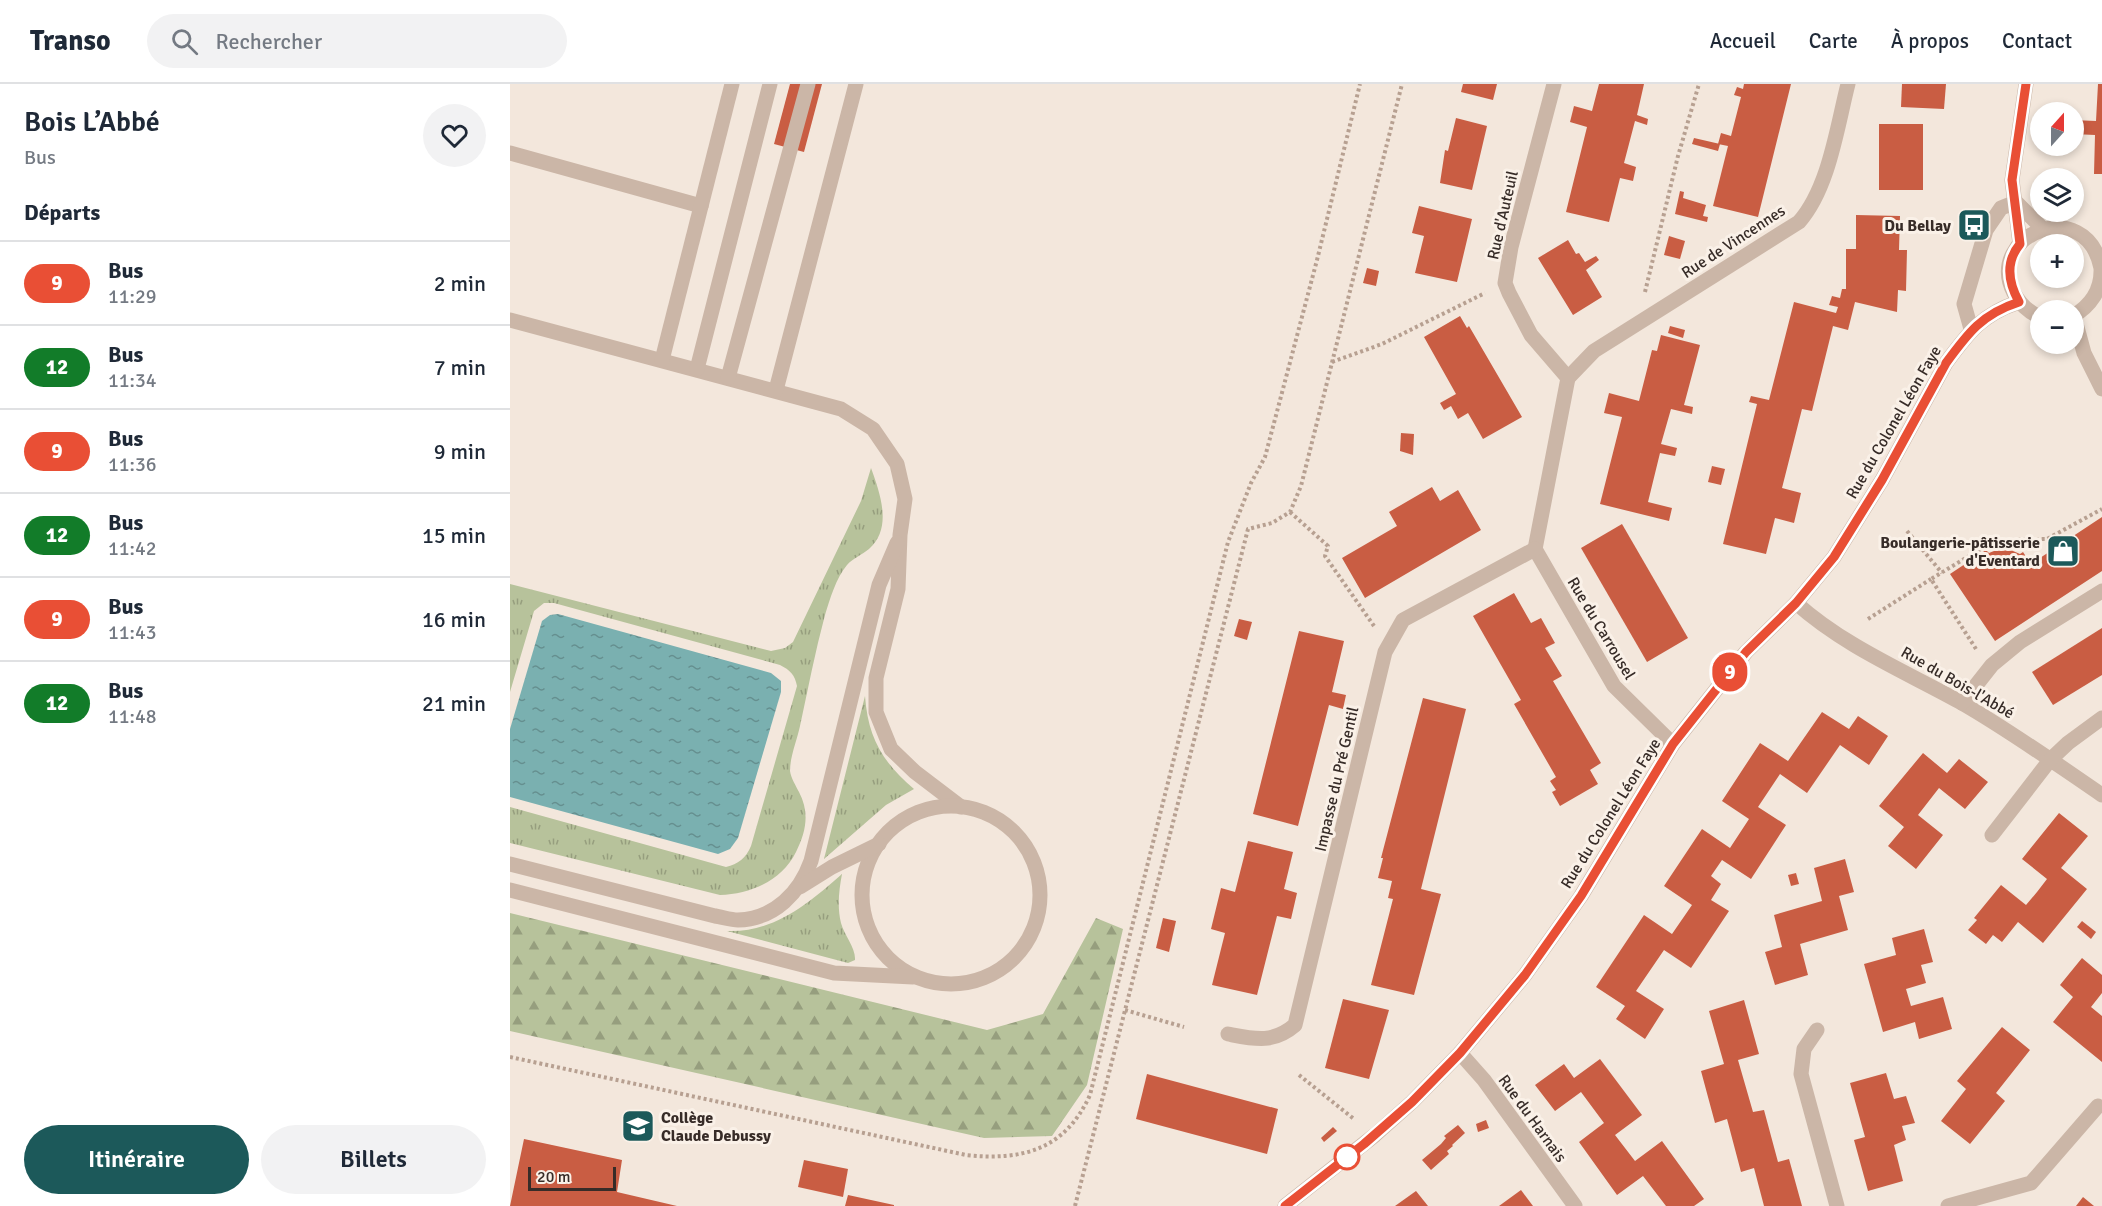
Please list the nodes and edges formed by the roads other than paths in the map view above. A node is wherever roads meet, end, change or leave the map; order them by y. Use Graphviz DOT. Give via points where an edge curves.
graph roads {
  1 [pos="732,84"];
  2 [pos="770,84"];
  3 [pos="808,84"];
  4 [pos="856,84"];
  5 [pos="1554,84"];
  6 [pos="1848,84"];
  7 [pos="2026,84"];
  8 [pos="510,153"];
  9 [pos="2016,202"];
  10 [pos="700,206"];
  11 [pos="2042,228"];
  12 [pos="2020,244"];
  13 [pos="2100,255"];
  14 [pos="2019,302"];
  15 [pos="2084,309"];
  16 [pos="2030,312"];
  17 [pos="510,320"];
  18 [pos="1971,330"];
  19 [pos="2084,353"];
  20 [pos="662,360"];
  21 [pos="2095,364"];
  22 [pos="697,369"];
  23 [pos="728,378"];
  24 [pos="1568,378"];
  25 [pos="2102,389"];
  26 [pos="776,390"];
  27 [pos="900,535"];
  28 [pos="1535,549"];
  29 [pos="2102,591"];
  30 [pos="1796,603"];
  31 [pos="1962,703"];
  32 [pos="2102,718"];
  33 [pos="1673,744"];
  34 [pos="2050,760"];
  35 [pos="2102,795"];
  36 [pos="961,807"];
  37 [pos="1992,835"];
  38 [pos="879,844"];
  39 [pos="510,864"];
  40 [pos="798,889"];
  41 [pos="510,890"];
  42 [pos="918,977"];
  43 [pos="1817,1030"];
  44 [pos="1228,1034"];
  45 [pos="1460,1053"];
  46 [pos="2098,1106"];
  47 [pos="1285,1206"];
  48 [pos="1575,1206"];
  49 [pos="1837,1206"];
  50 [pos="1948,1206"];
  1 -- 10 [label="street"];
  2 -- 22 [label="street"];
  3 -- 23 [label="street"];
  4 -- 26 [label="street"];
  5 -- 24 [label="street, Rue d'Auteuil" via="1510,247 1506,283 1531,335"];
  6 -- 24 [label="street, Rue de Vincennes" via="1825,172 1811,208 1799,222 1594,351"];
  7 -- 9 [label="street" via="2012,180"];
  8 -- 10 [label="street"];
  9 -- 11 [label="street"];
  9 -- 12 [label="street"];
  9 -- 18 [label="street" via="2001,208 1986,230 1964,304"];
  10 -- 20 [label="street"];
  11 -- 12 [label="street"];
  11 -- 13 [label="street" via="2075,231"];
  12 -- 14 [label="street" via="2009,268 2010,286"];
  13 -- 15 [label="street" via="2098,291"];
  14 -- 16 [label="street"];
  14 -- 18 [label="street, Rue du Colonel Léon Faye" via="1994,312"];
  17 -- 20 [label="street"];
  18 -- 30 [label="street, Rue du Colonel Léon Faye" via="1946,363 1882,480 1834,557"];
  19 -- 21 [label="street"];
  20 -- 22 [label="street"];
  21 -- 25 [label="street"];
  22 -- 23 [label="street"];
  23 -- 26 [label="street"];
  24 -- 28 [label="street"];
  26 -- 27 [label="street" via="840,409 873,429 897,464 905,499"];
  27 -- 36 [label="street" via="898,589 876,678 876,712 891,749"];
  27 -- 40 [label="street" via="879,585 811,861"];
  28 -- 33 [label="street, Rue du Carrousel" via="1614,686"];
  28 -- 44 [label="street, Impasse du Pré Gentil" via="1403,620 1385,652 1295,1025 1278,1037"];
  29 -- 31 [label="street" via="2020,642 1992,665"];
  30 -- 31 [label="street, Rue du Bois-l'Abbé" via="1840,637"];
  30 -- 33 [label="street, Rue du Colonel Léon Faye" via="1746,652"];
  31 -- 34 [label="street, Rue du Bois-l'Abbé"];
  32 -- 34 [label="street"];
  33 -- 45 [label="street, Rue du Colonel Léon Faye" via="1581,896 1525,975"];
  34 -- 35 [label="street, Rue du Bois-l'Abbé"];
  34 -- 37 [label="street"];
  36 -- 38 [label="street" via="934,808 909,817"];
  36 -- 42 [label="street" via="997,819 1025,845 1039,880 1034,930 1012,960 979,980 955,984"];
  38 -- 40 [label="street"];
  38 -- 42 [label="street" via="863,884 868,927 893,962"];
  39 -- 40 [label="street" via="739,920 774,909"];
  41 -- 42 [label="street" via="834,973"];
  43 -- 49 [label="street" via="1804,1049 1801,1074"];
  45 -- 47 [label="street, Rue du Colonel Léon Faye" via="1375,1135"];
  45 -- 48 [label="street, Rue du Harnais"];
  46 -- 50 [label="street" via="2031,1183"];
}
